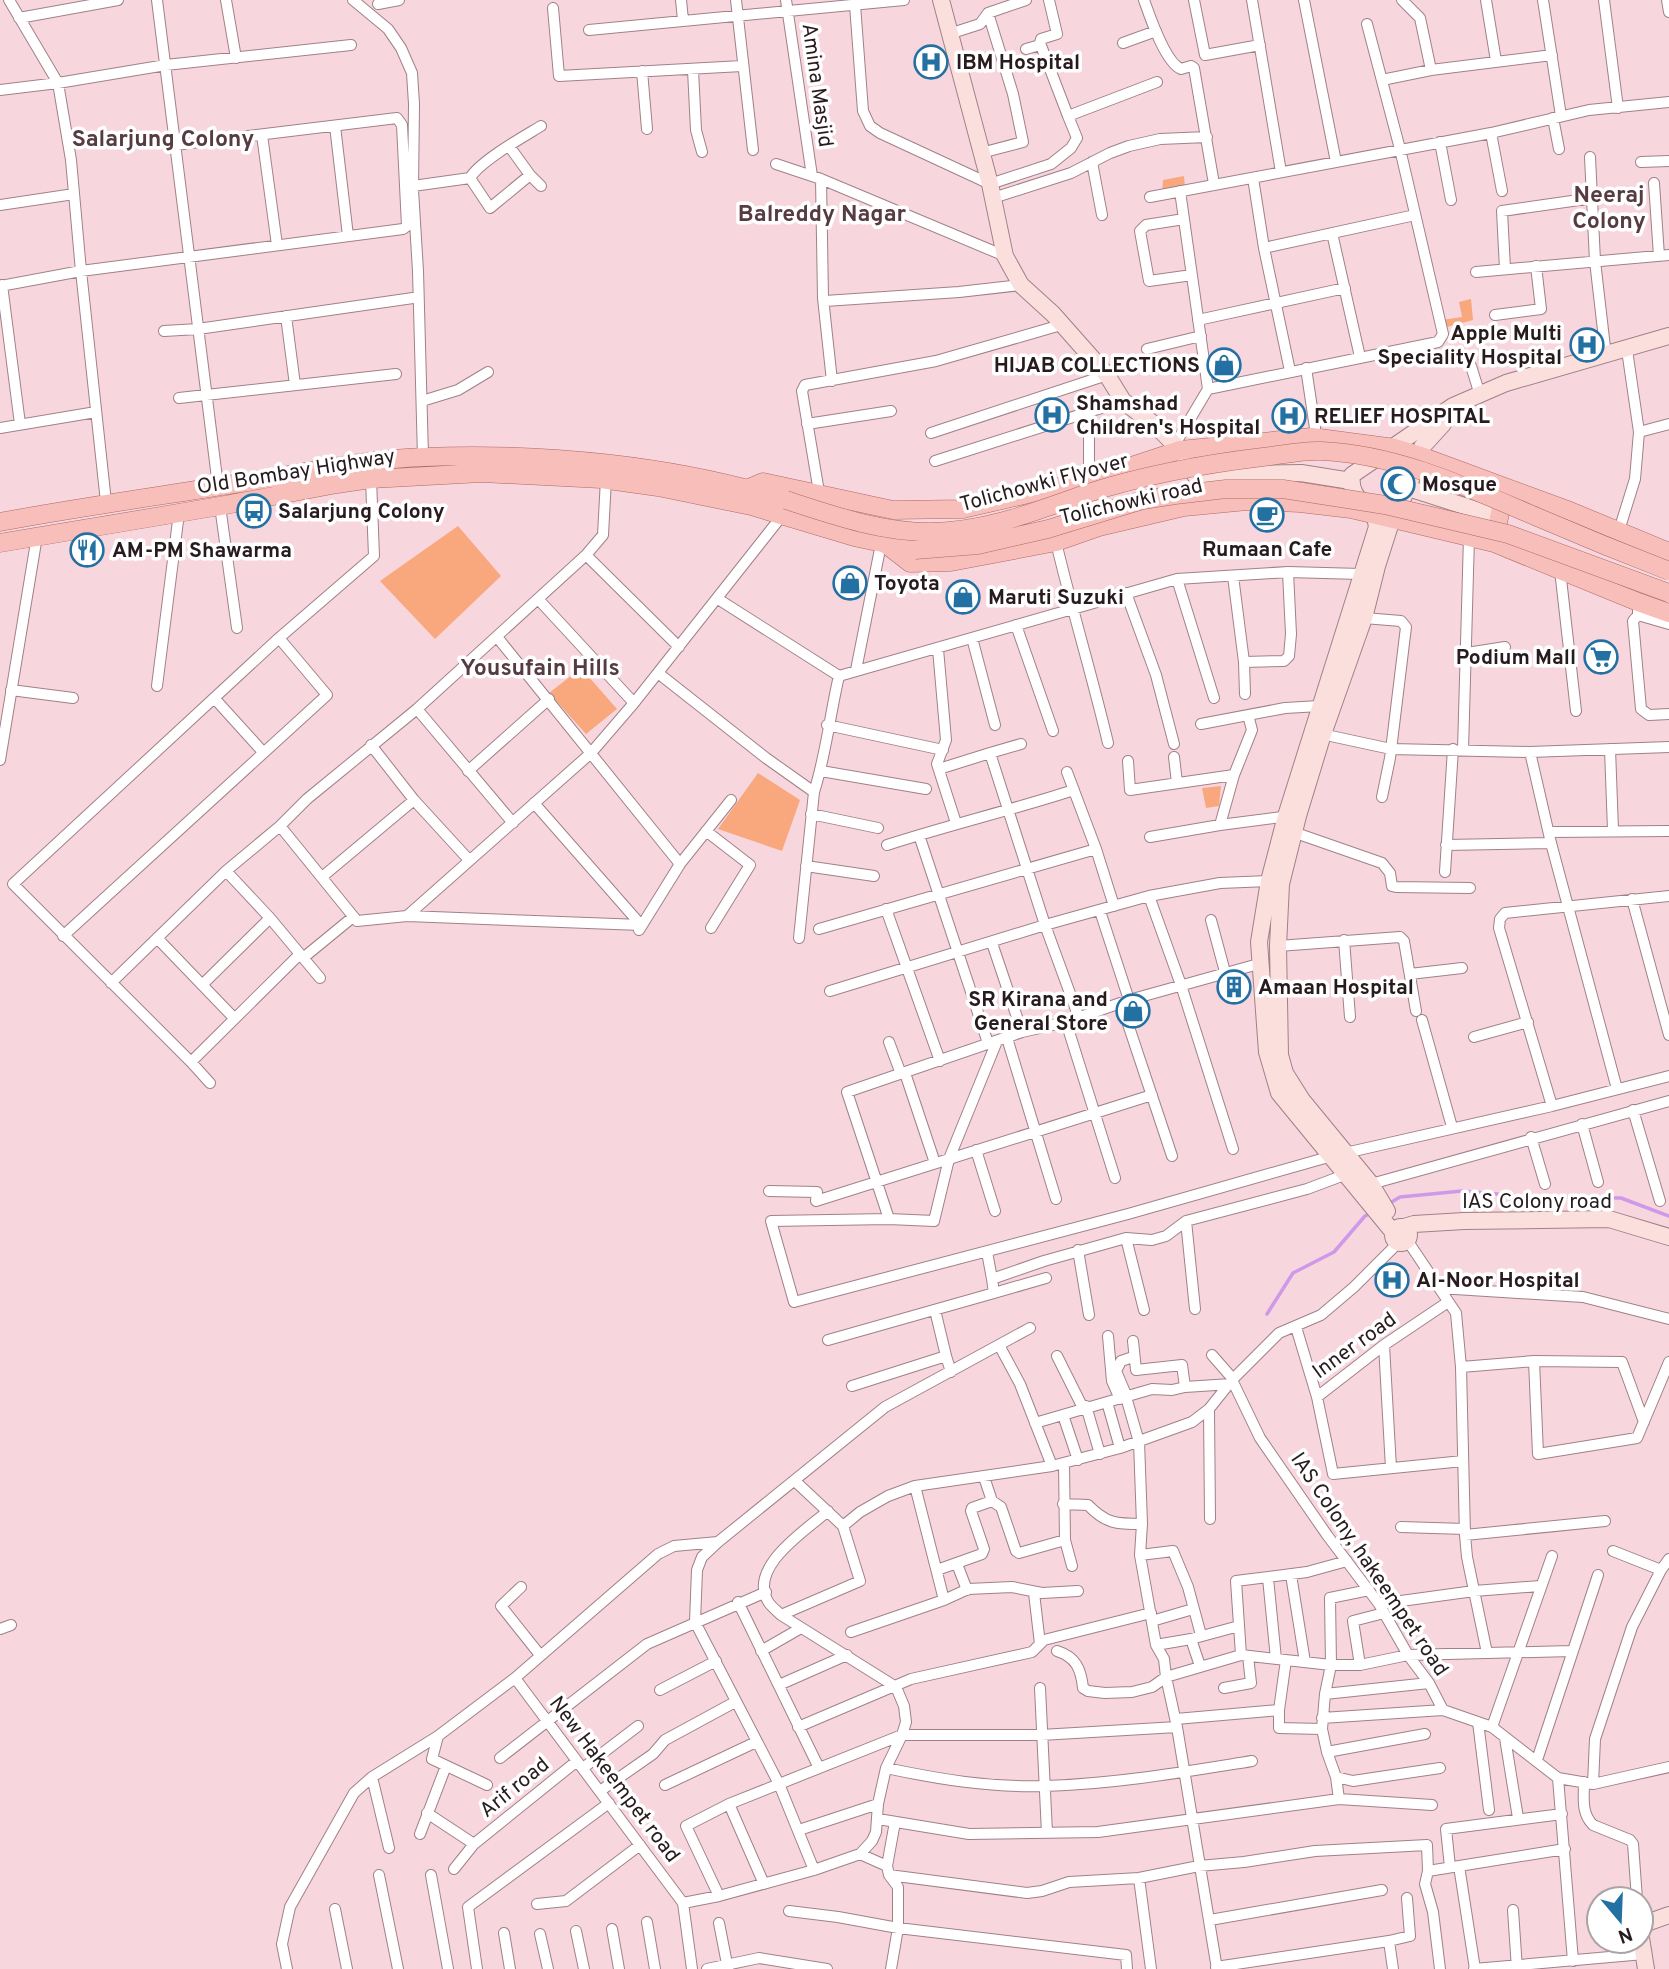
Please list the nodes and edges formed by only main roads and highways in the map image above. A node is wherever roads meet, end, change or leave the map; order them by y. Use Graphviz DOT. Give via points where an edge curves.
graph roads {
  1 [pos="1505,487"];
  2 [pos="749,488"];
  3 [pos="783,508"];
  4 [pos="0,522"];
  5 [pos="0,543"];
  6 [pos="1494,543"];
  7 [pos="884,545"];
  8 [pos="1669,552"];
  9 [pos="1669,571"];
  10 [pos="1669,593"];
  11 [pos="1669,620"];
  1 -- 2 [label="main road, Tolichowki road" via="1395,448 1312,437 1177,448 1089,480 963,509 893,510 764,482"];
  1 -- 6 [label="main road"];
  1 -- 8 [label="main road, Tolichowki road"];
  2 -- 3 [label="main road, Tolichowki Flyover"];
  2 -- 4 [label="main road, Old Bombay Highway" via="594,462 423,457 107,502"];
  3 -- 5 [label="main road, Old Bombay Highway" via="606,479 482,473 371,479"];
  3 -- 7 [label="main road, Old Bombay Highway"];
  3 -- 9 [label="main road, Tolichowki Flyover, bridge" via="886,528 958,530 1013,519 1091,492 1193,466 1322,451 1374,459 1461,483"];
  6 -- 7 [label="main road, Tolichowki road" via="1351,509 1247,501 1184,507 999,555 931,564 910,563"];
  6 -- 11 [label="main road, Tolichowki road"];
  7 -- 10 [label="main road, Tolichowki Flyover, bridge" via="915,550 978,545 1143,500 1226,489 1283,489 1385,505 1508,534"];
}
